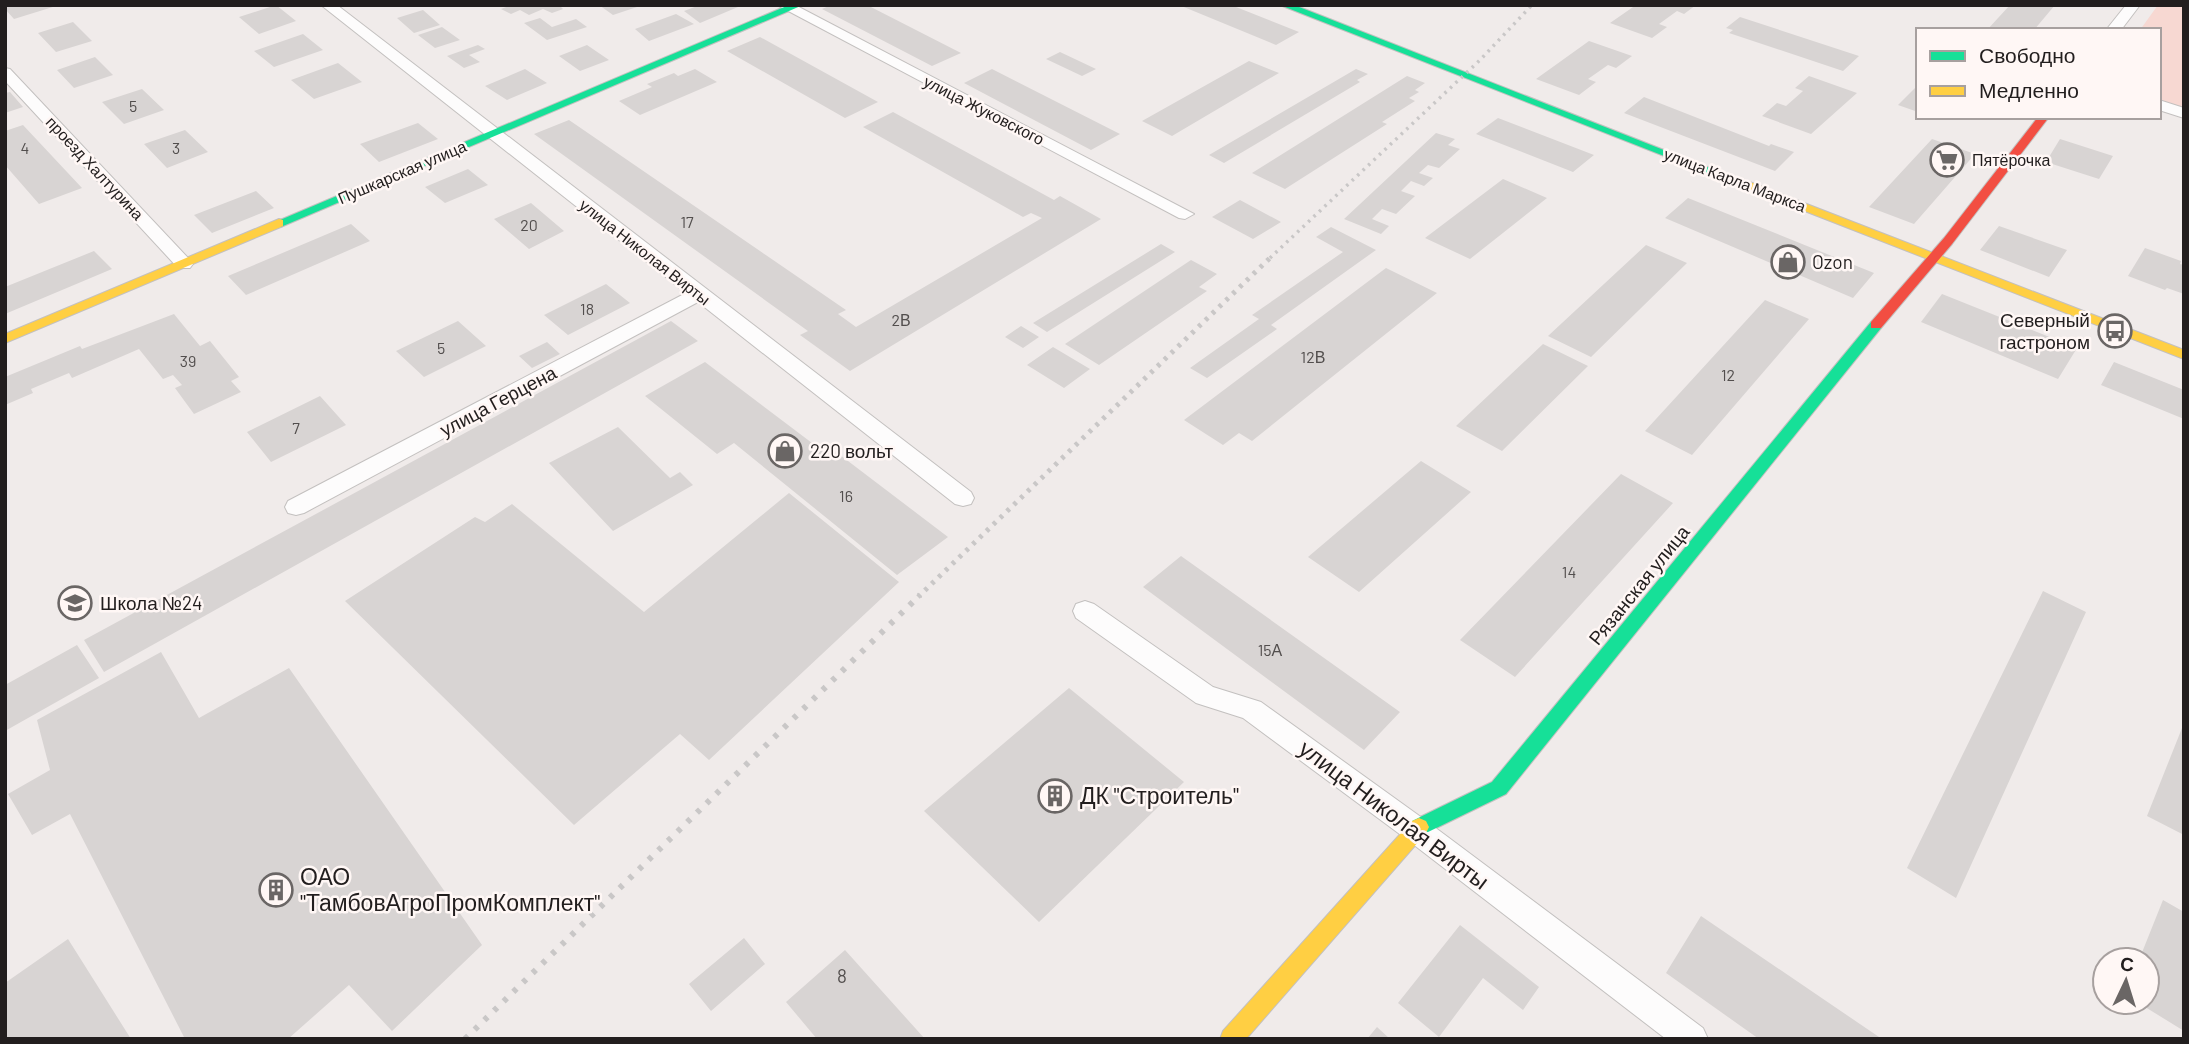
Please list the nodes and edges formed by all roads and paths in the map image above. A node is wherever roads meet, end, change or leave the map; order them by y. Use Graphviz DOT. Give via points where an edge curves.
graph roads {
  1 [pos="328,5"];
  2 [pos="1285,5"];
  3 [pos="2133,5"];
  4 [pos="791,6"];
  5 [pos="2115,28"];
  6 [pos="5,72"];
  7 [pos="2161,106"];
  8 [pos="2184,113"];
  9 [pos="2042,119"];
  10 [pos="492,134"];
  11 [pos="1185,214"];
  12 [pos="1934,256"];
  13 [pos="184,264"];
  14 [pos="699,294"];
  15 [pos="5,339"];
  16 [pos="2184,355"];
  17 [pos="963,498"];
  18 [pos="296,507"];
  19 [pos="1085,611"];
  20 [pos="1415,829"];
  21 [pos="1231,1039"];
  22 [pos="1692,1039"];
  1 -- 10 [label="street, улица Николая Вирты"];
  2 -- 12 [label="street, улица Карла Маркса"];
  3 -- 5 [label="street"];
  4 -- 10 [label="street, Пушкарская улица"];
  4 -- 11 [label="street, улица Жуковского"];
  6 -- 13 [label="street, проезд Халтурина"];
  7 -- 8 [label="street"];
  9 -- 12 [label="street, Рязанская улица"];
  10 -- 13 [label="street, Пушкарская улица"];
  10 -- 14 [label="street, улица Николая Вирты"];
  12 -- 16 [label="street, улица Карла Маркса"];
  12 -- 20 [label="street, Рязанская улица" via="1499,788"];
  13 -- 15 [label="street, Пушкарская улица"];
  14 -- 17 [label="street, улица Николая Вирты"];
  14 -- 18 [label="street, улица Герцена"];
  19 -- 20 [label="street, улица Николая Вирты" via="1205,695 1252,710"];
  20 -- 21 [label="street, Рязанская улица"];
  20 -- 22 [label="street, улица Николая Вирты"];
}
